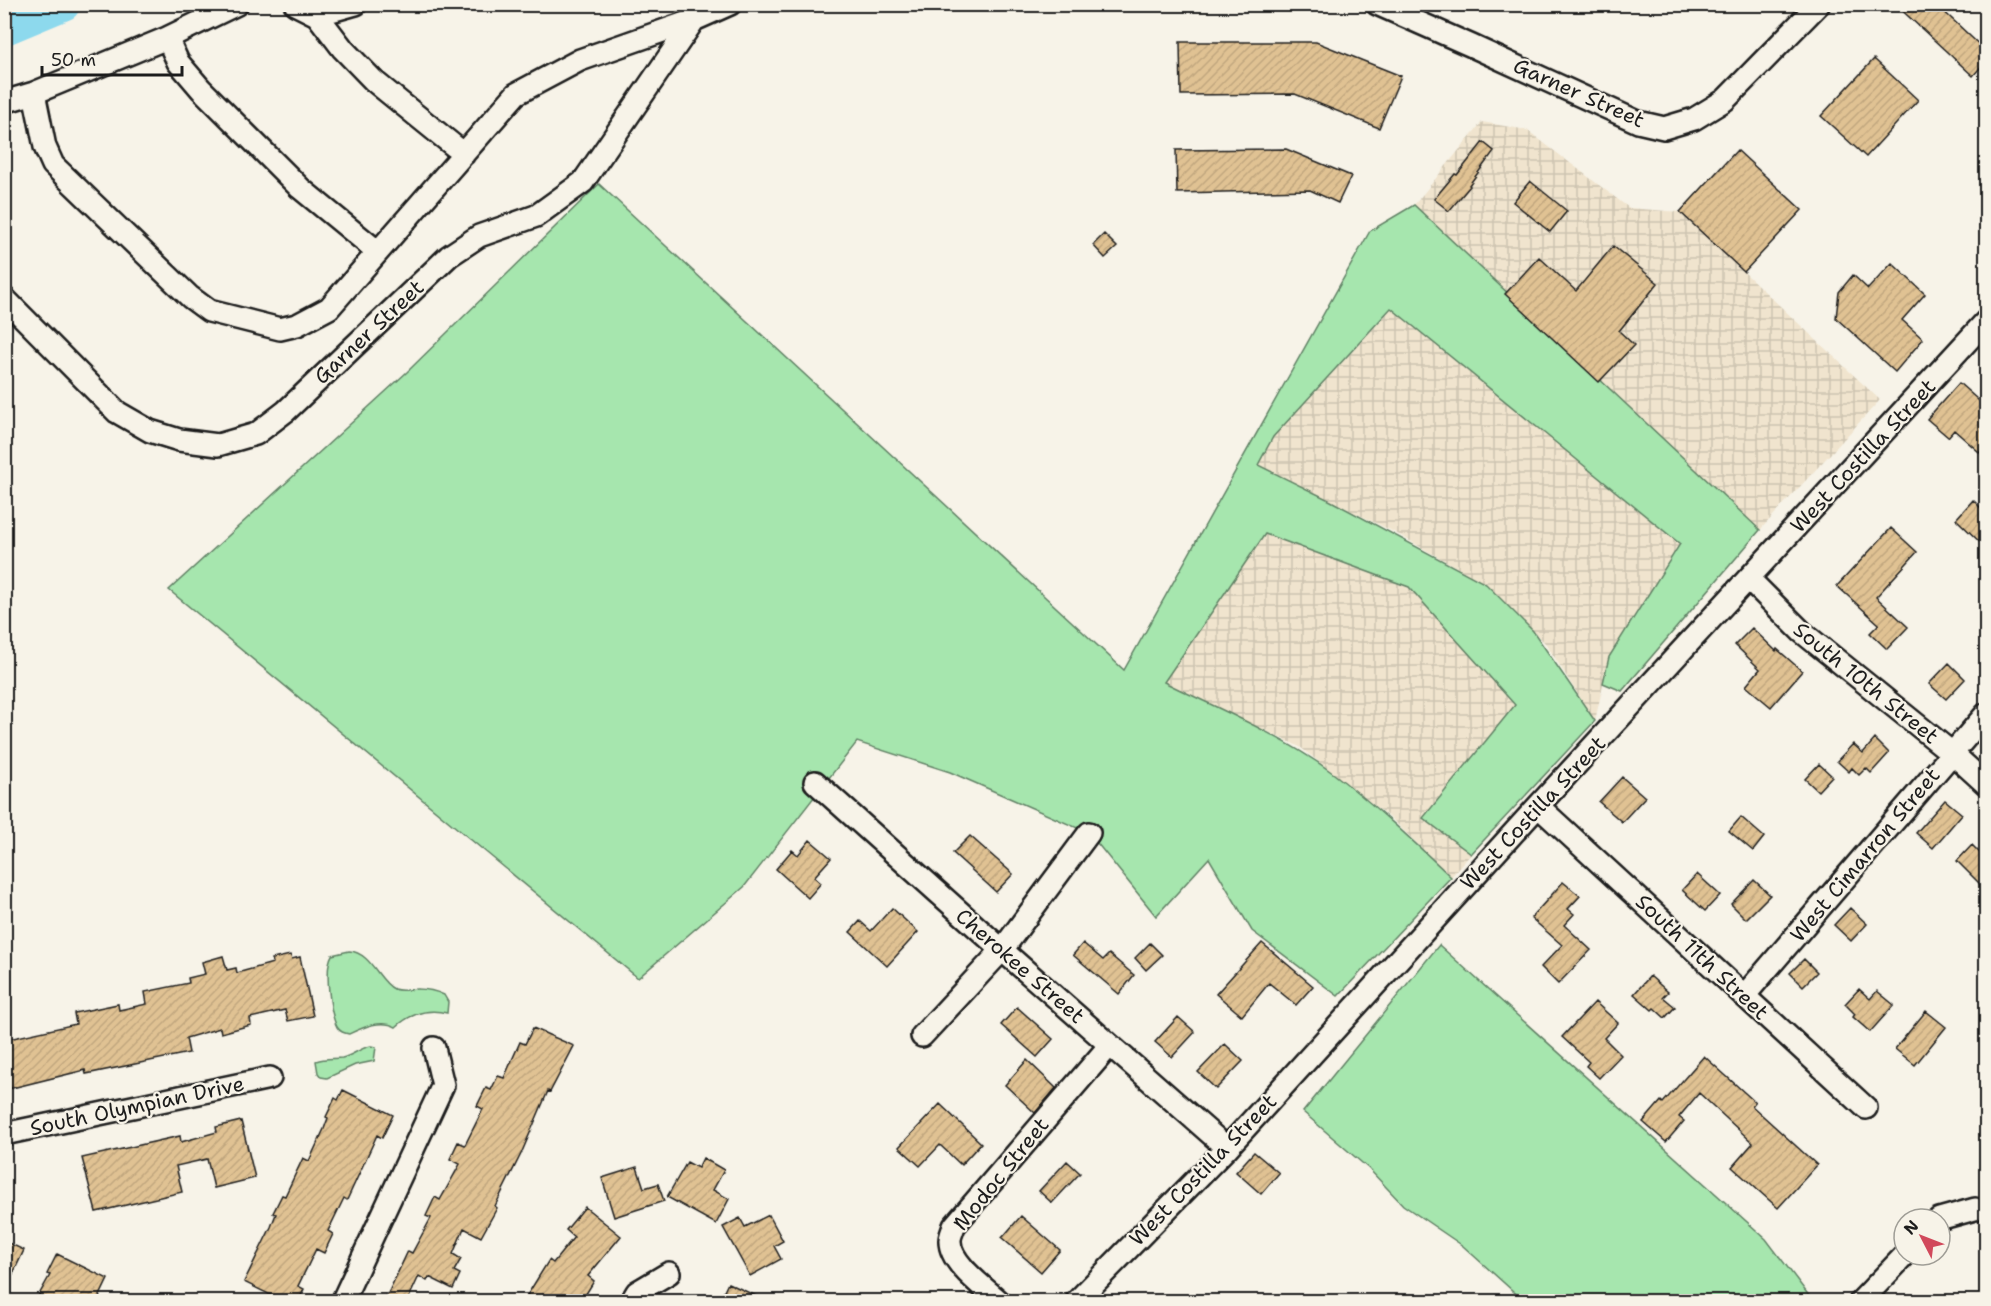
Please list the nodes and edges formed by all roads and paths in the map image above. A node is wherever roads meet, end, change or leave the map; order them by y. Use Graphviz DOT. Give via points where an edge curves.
graph roads {
  1 [pos="237,4"];
  2 [pos="295,4"];
  3 [pos="356,4"];
  4 [pos="730,4"];
  5 [pos="1377,4"];
  6 [pos="1819,4"];
  7 [pos="692,13"];
  8 [pos="317,15"];
  9 [pos="167,38"];
  10 [pos="34,93"];
  11 [pos="4,102"];
  12 [pos="464,154"];
  13 [pos="378,252"];
  14 [pos="4,298"];
  15 [pos="1983,333"];
  16 [pos="1749,579"];
  17 [pos="1986,714"];
  18 [pos="1952,753"];
  19 [pos="814,782"];
  20 [pos="1986,784"];
  21 [pos="1538,806"];
  22 [pos="1089,833"];
  23 [pos="1002,950"];
  24 [pos="1744,996"];
  25 [pos="922,1036"];
  26 [pos="1110,1045"];
  27 [pos="434,1048"];
  28 [pos="270,1078"];
  29 [pos="1866,1108"];
  30 [pos="4,1134"];
  31 [pos="1227,1148"];
  32 [pos="1975,1209"];
  33 [pos="1952,1215"];
  34 [pos="1894,1267"];
  35 [pos="669,1273"];
  36 [pos="342,1302"];
  37 [pos="631,1302"];
  38 [pos="1000,1302"];
  39 [pos="1076,1302"];
  40 [pos="1860,1302"];
  1 -- 9 [label="street"];
  2 -- 8 [label="street"];
  3 -- 8 [label="street"];
  4 -- 7 [label="street, Garner Street"];
  5 -- 6 [label="street, Garner Street" via="1638,122 1664,128 1694,119 1725,100"];
  7 -- 12 [label="street" via="580,60 516,94"];
  7 -- 14 [label="street, Garner Street" via="582,182 536,216 479,236 449,256 286,411 256,434 218,445 150,431 117,412"];
  8 -- 12 [label="street" via="374,81"];
  9 -- 10 [label="street"];
  9 -- 13 [label="street" via="178,62 201,89 300,188"];
  10 -- 11 [label="street"];
  10 -- 13 [label="street" via="45,147 53,165 209,311 280,328 297,325 329,308"];
  12 -- 13 [label="street"];
  15 -- 16 [label="street, West Costilla Street"];
  16 -- 18 [label="street, South 10th Street" via="1802,632"];
  16 -- 21 [label="street, West Costilla Street"];
  17 -- 18 [label="street, West Cimarron Street"];
  18 -- 20 [label="street, South 10th Street"];
  18 -- 24 [label="street, West Cimarron Street"];
  19 -- 23 [label="street, Cherokee Street"];
  21 -- 24 [label="street, South 11th Street"];
  21 -- 31 [label="street, West Costilla Street"];
  22 -- 23 [label="street"];
  23 -- 25 [label="street"];
  23 -- 26 [label="street, Cherokee Street"];
  24 -- 29 [label="street, South 11th Street"];
  26 -- 31 [label="street, Cherokee Street"];
  26 -- 38 [label="street, Modoc Street" via="954,1226 950,1240 953,1255"];
  27 -- 36 [label="street" via="442,1085"];
  28 -- 30 [label="street, South Olympian Drive"];
  31 -- 39 [label="street, West Costilla Street"];
  32 -- 33 [label="street"];
  34 -- 40 [label="street"];
  35 -- 37 [label="street" via="637,1292"];
}
